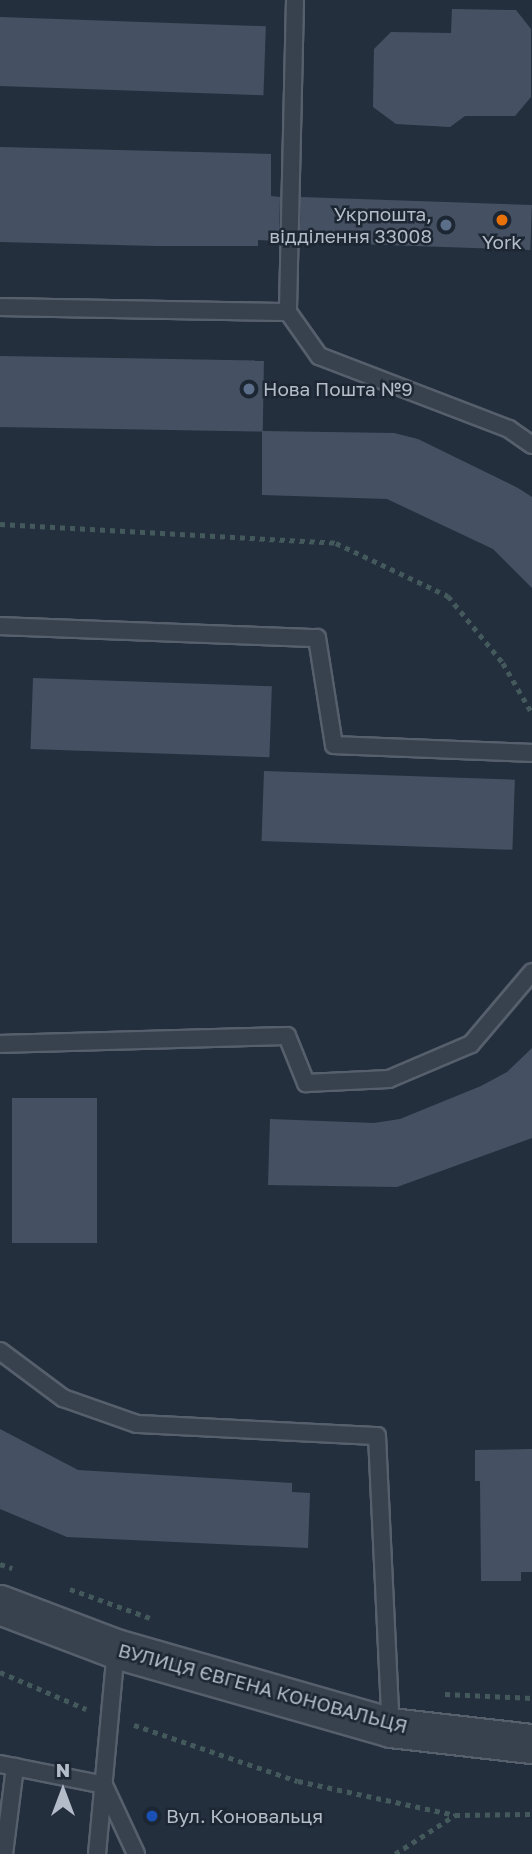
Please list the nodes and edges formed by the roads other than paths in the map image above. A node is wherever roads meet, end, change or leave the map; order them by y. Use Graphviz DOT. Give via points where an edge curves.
graph roads {
  1 [pos="295,0"];
  2 [pos="0,307"];
  3 [pos="288,312"];
  4 [pos="532,445"];
  5 [pos="0,626"];
  6 [pos="532,753"];
  7 [pos="532,972"];
  8 [pos="0,1044"];
  9 [pos="0,1351"];
  10 [pos="0,1605"];
  11 [pos="116,1649"];
  12 [pos="391,1728"];
  13 [pos="532,1744"];
  14 [pos="7,1765"];
  15 [pos="104,1785"];
  16 [pos="4,1854"];
  17 [pos="97,1854"];
  18 [pos="136,1854"];
  1 -- 3 [label="lane"];
  2 -- 3 [label="lane"];
  3 -- 4 [label="lane" via="319,356 509,429"];
  5 -- 6 [label="lane" via="317,638 334,745"];
  7 -- 8 [label="lane" via="471,1044 389,1079 306,1083 287,1036"];
  9 -- 12 [label="lane" via="63,1398 137,1424 377,1436"];
  10 -- 11 [label="street, ВУЛИЦЯ ЄВГЕНА КОНОВАЛЬЦЯ"];
  11 -- 12 [label="street, ВУЛИЦЯ ЄВГЕНА КОНОВАЛЬЦЯ"];
  11 -- 15 [label="lane"];
  12 -- 13 [label="street, ВУЛИЦЯ ЄВГЕНА КОНОВАЛЬЦЯ"];
  14 -- 15 [label="lane"];
  14 -- 16 [label="lane"];
  15 -- 17 [label="lane"];
  15 -- 18 [label="lane"];
}
